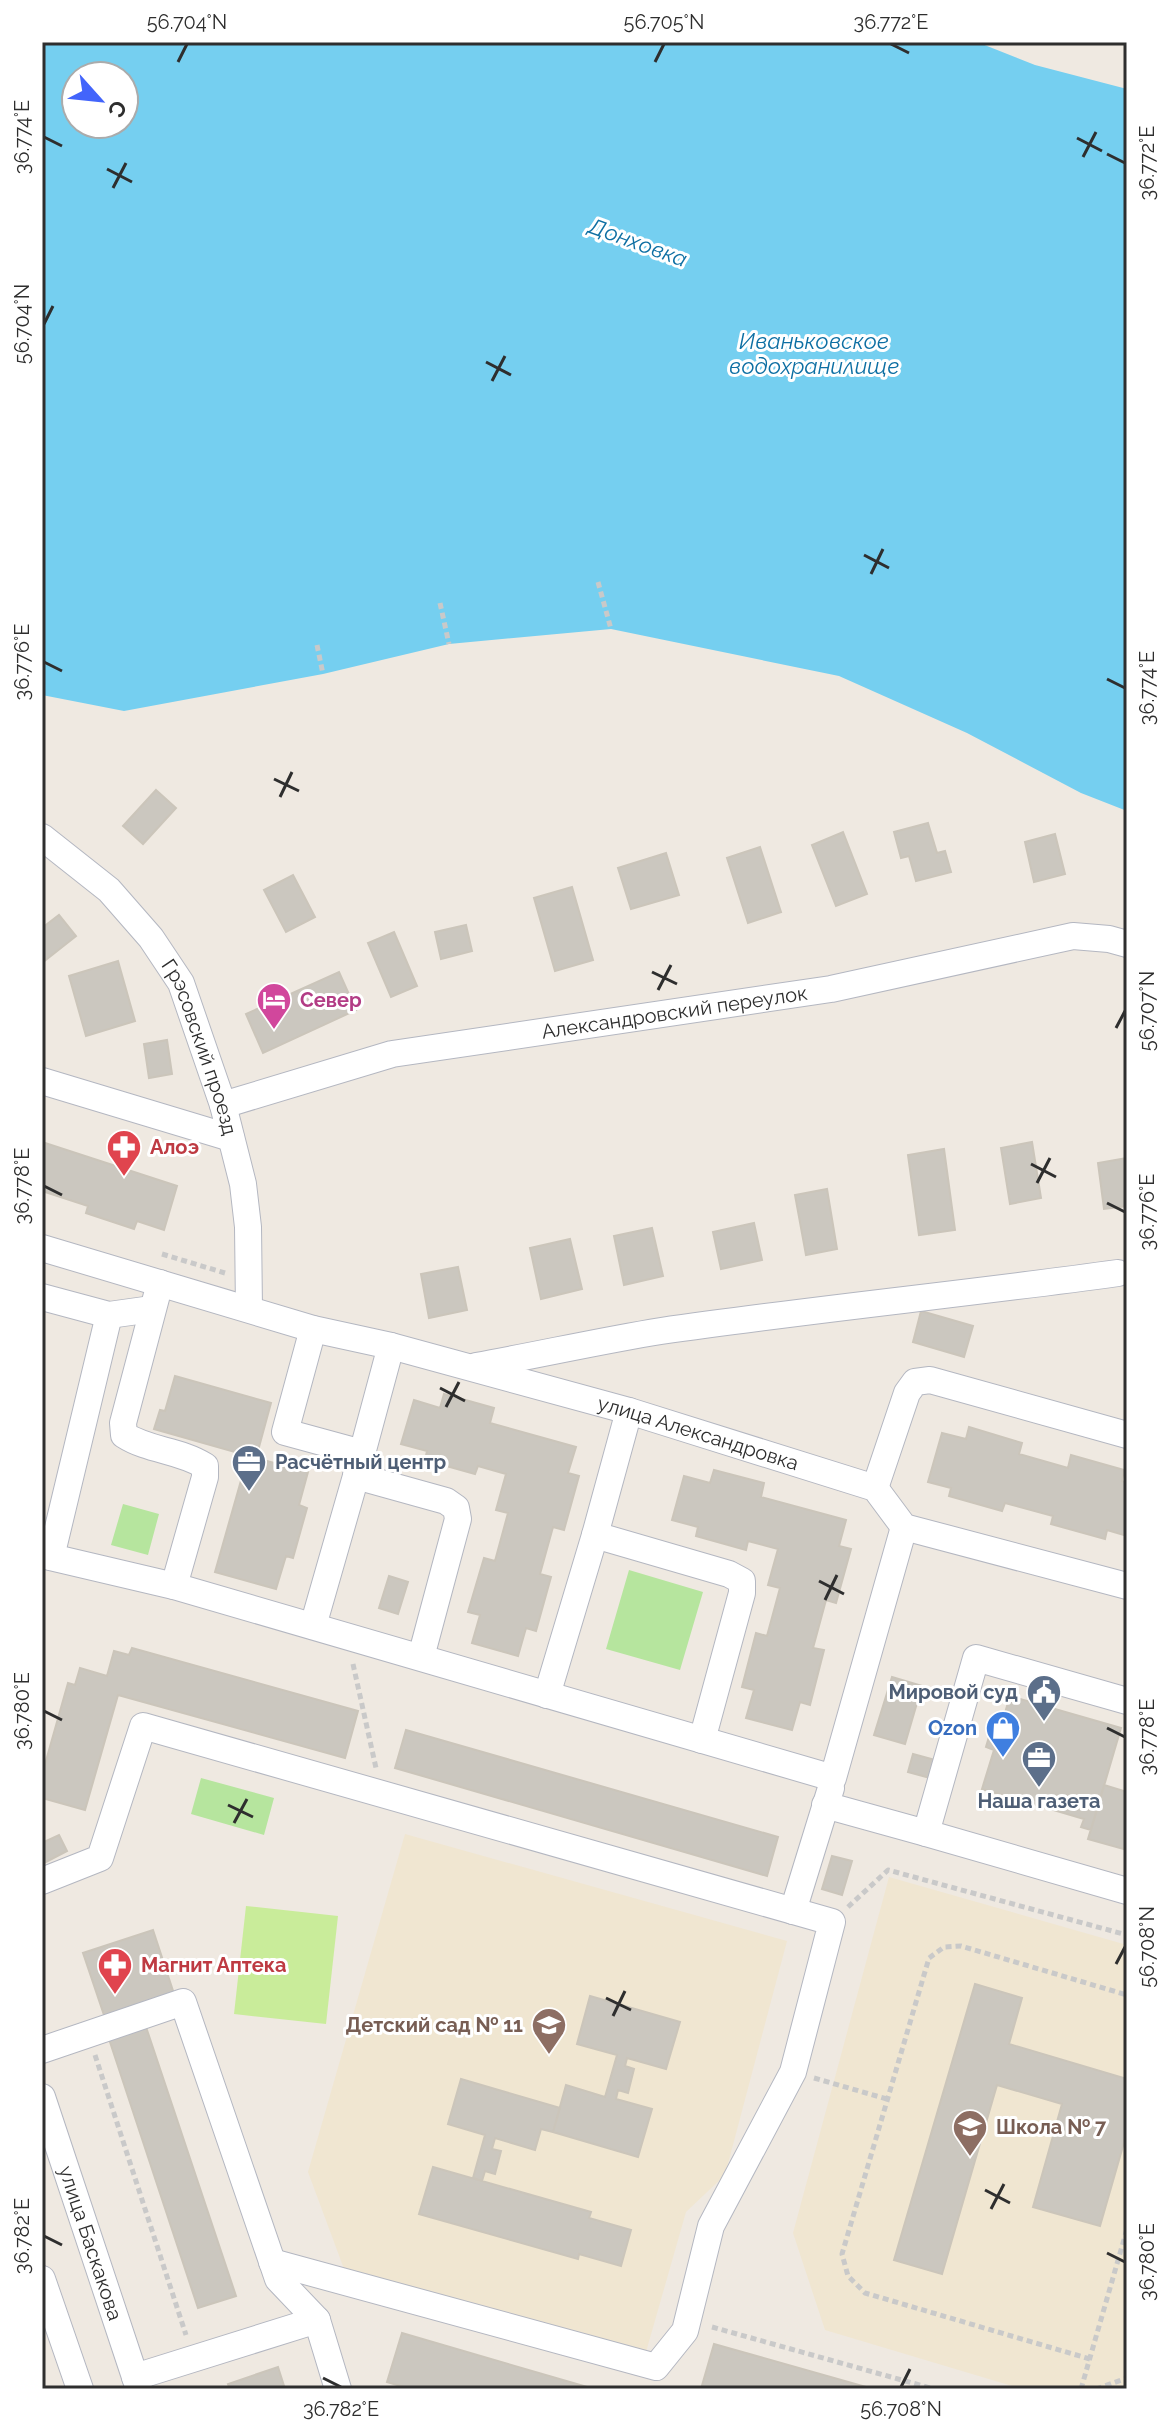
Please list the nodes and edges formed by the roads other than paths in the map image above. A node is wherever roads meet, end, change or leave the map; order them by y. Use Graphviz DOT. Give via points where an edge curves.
graph roads {
  1 [pos="42,837"];
  2 [pos="1127,944"];
  3 [pos="42,1081"];
  4 [pos="223,1105"];
  5 [pos="231,1138"];
  6 [pos="42,1248"];
  7 [pos="1118,1273"];
  8 [pos="160,1283"];
  9 [pos="42,1297"];
  10 [pos="152,1309"];
  11 [pos="249,1309"];
  12 [pos="109,1315"];
  13 [pos="313,1329"];
  14 [pos="391,1346"];
  15 [pos="469,1368"];
  16 [pos="629,1411"];
  17 [pos="1127,1435"];
  18 [pos="359,1465"];
  19 [pos="875,1488"];
  20 [pos="904,1527"];
  21 [pos="595,1535"];
  22 [pos="46,1556"];
  23 [pos="174,1586"];
  24 [pos="1127,1586"];
  25 [pos="313,1626"];
  26 [pos="421,1657"];
  27 [pos="547,1695"];
  28 [pos="1127,1701"];
  29 [pos="702,1740"];
  30 [pos="833,1778"];
  31 [pos="825,1805"];
  32 [pos="926,1833"];
  33 [pos="42,1881"];
  34 [pos="1127,1891"];
  35 [pos="793,1911"];
  36 [pos="42,2050"];
  37 [pos="42,2097"];
  38 [pos="272,2262"];
  39 [pos="42,2279"];
  40 [pos="317,2320"];
  41 [pos="137,2383"];
  42 [pos="80,2389"];
  43 [pos="338,2389"];
  1 -- 4 [label="street, Грэсовский проезд" via="109,890 151,938 181,983"];
  2 -- 4 [label="street, Александровский переулок" via="1073,936 831,989 392,1054"];
  3 -- 5 [label="street"];
  4 -- 5 [label="street, Грэсовский проезд"];
  5 -- 11 [label="street, Грэсовский проезд" via="248,1227"];
  6 -- 8 [label="street, улица Александровка"];
  7 -- 15 [label="street" via="657,1332"];
  8 -- 10 [label="street"];
  8 -- 11 [label="street, улица Александровка"];
  9 -- 12 [label="street"];
  10 -- 12 [label="street"];
  10 -- 23 [label="street" via="124,1435 205,1466"];
  11 -- 13 [label="street, улица Александровка"];
  12 -- 22 [label="street"];
  13 -- 14 [label="street, улица Александровка"];
  13 -- 18 [label="street" via="285,1432"];
  14 -- 15 [label="street, улица Александровка"];
  14 -- 18 [label="street"];
  15 -- 16 [label="street, улица Александровка"];
  16 -- 19 [label="street, улица Александровка"];
  16 -- 21 [label="street"];
  17 -- 19 [label="street" via="930,1380 915,1382"];
  18 -- 25 [label="street"];
  18 -- 26 [label="street" via="456,1508 458,1519"];
  19 -- 20 [label="street"];
  20 -- 24 [label="street"];
  20 -- 30 [label="street"];
  21 -- 27 [label="street"];
  21 -- 29 [label="street" via="742,1581"];
  22 -- 23 [label="street"];
  23 -- 25 [label="street"];
  25 -- 26 [label="street"];
  26 -- 27 [label="street"];
  27 -- 29 [label="street"];
  28 -- 32 [label="street" via="976,1658"];
  29 -- 30 [label="street"];
  30 -- 31 [label="street"];
  31 -- 32 [label="street"];
  31 -- 35 [label="street"];
  32 -- 34 [label="street"];
  33 -- 35 [label="street" via="100,1858 143,1726"];
  35 -- 38 [label="street" via="832,1922 793,2072 711,2226 685,2331 656,2367"];
  36 -- 38 [label="street" via="183,2002"];
  37 -- 41 [label="street, улица Баскакова"];
  38 -- 40 [label="street" via="278,2279"];
  39 -- 42 [label="street"];
  40 -- 41 [label="street"];
  40 -- 43 [label="street"];
}
